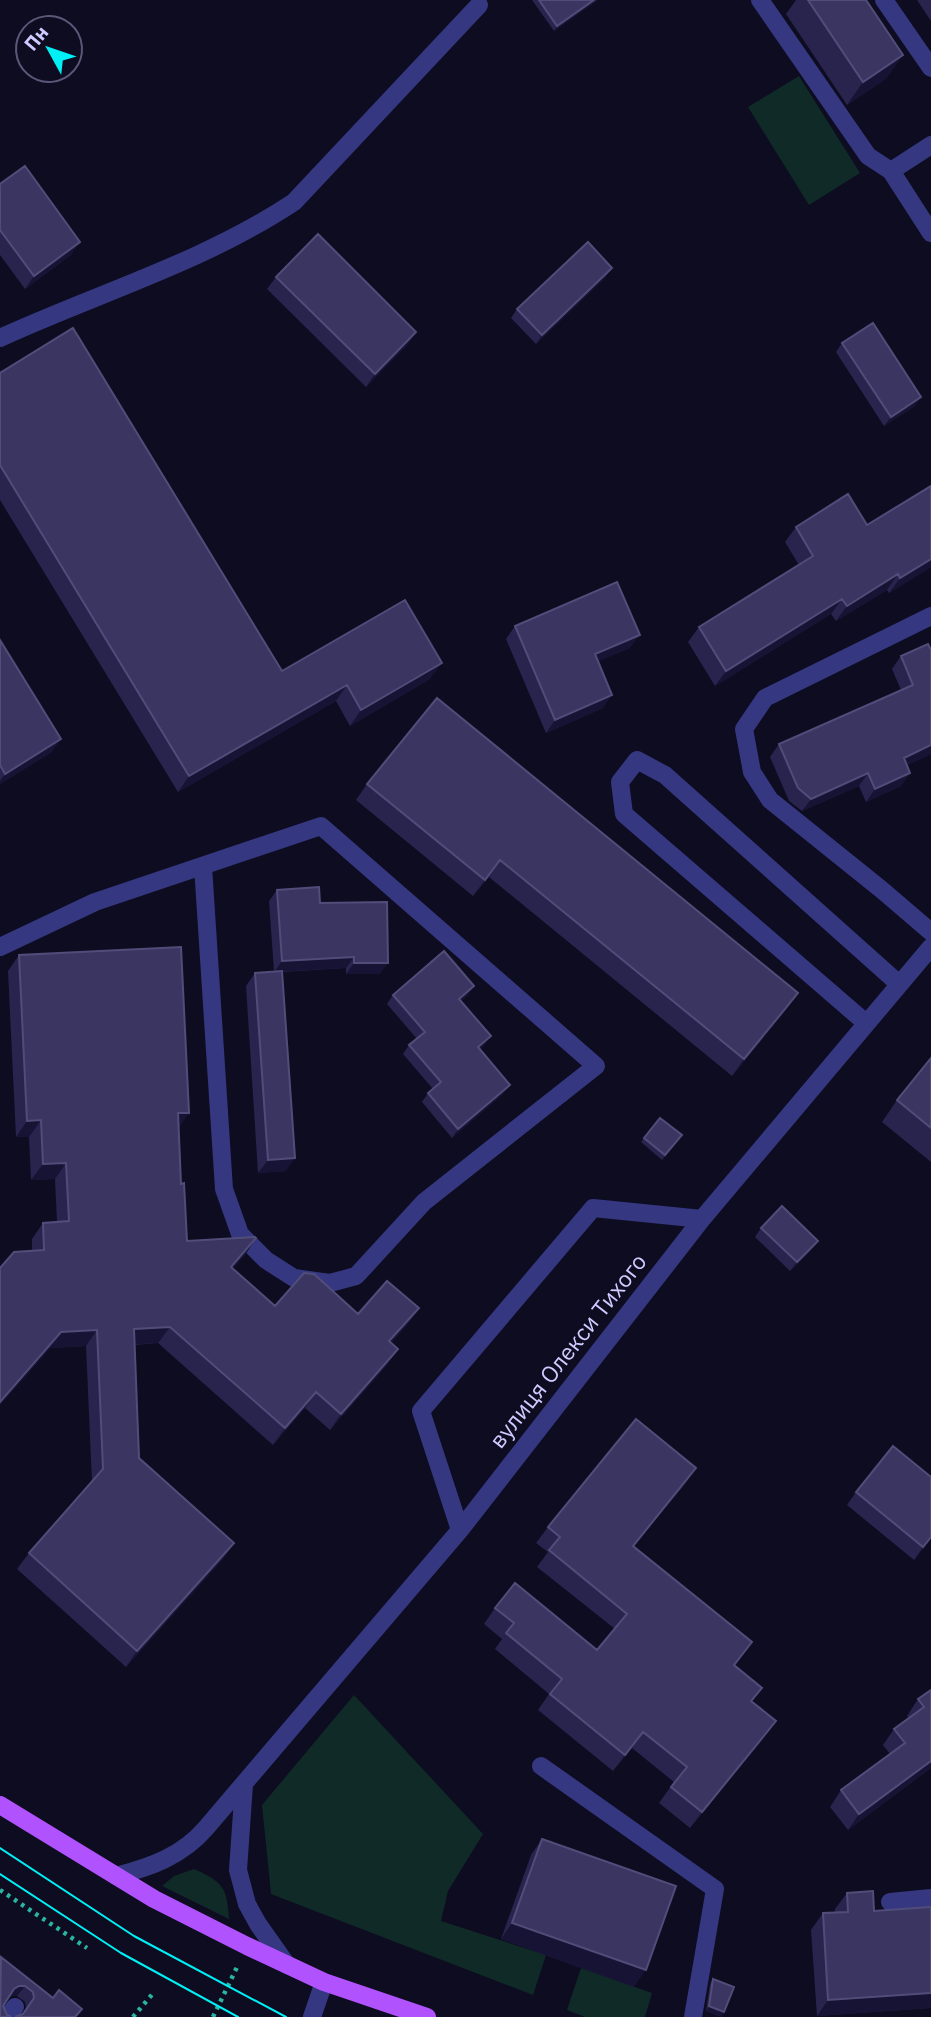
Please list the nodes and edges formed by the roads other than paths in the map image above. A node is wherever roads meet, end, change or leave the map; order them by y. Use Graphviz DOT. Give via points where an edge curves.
graph roads {
  1 [pos="760,0"];
  2 [pos="884,0"];
  3 [pos="479,5"];
  4 [pos="931,68"];
  5 [pos="931,145"];
  6 [pos="891,171"];
  7 [pos="931,233"];
  8 [pos="0,338"];
  9 [pos="931,616"];
  10 [pos="203,866"];
  11 [pos="931,932"];
  12 [pos="0,947"];
  13 [pos="931,947"];
  14 [pos="899,984"];
  15 [pos="866,1023"];
  16 [pos="702,1219"];
  17 [pos="460,1530"];
  18 [pos="541,1766"];
  19 [pos="244,1784"];
  20 [pos="0,1805"];
  21 [pos="116,1875"];
  22 [pos="931,1898"];
  23 [pos="890,1902"];
  24 [pos="287,1965"];
  25 [pos="324,1982"];
  26 [pos="312,2017"];
  27 [pos="427,2017"];
  28 [pos="693,2017"];
  1 -- 6 [label="street" via="868,156"];
  2 -- 4 [label="street"];
  3 -- 8 [label="street" via="294,202 224,244"];
  5 -- 6 [label="street"];
  6 -- 7 [label="street"];
  9 -- 11 [label="street" via="765,698 744,729 751,772 770,800"];
  10 -- 10 [label="street" via="321,826 596,1066 424,1202 356,1276 330,1283 294,1278 266,1260 240,1234 224,1189"];
  10 -- 12 [label="street" via="95,902"];
  13 -- 14 [label="street, вулиця Олекси Тихого"];
  14 -- 15 [label="street, вулиця Олекси Тихого"];
  14 -- 15 [label="street" via="665,775 637,760 620,782 624,814"];
  15 -- 16 [label="street, вулиця Олекси Тихого"];
  16 -- 17 [label="street, вулиця Олекси Тихого"];
  16 -- 17 [label="street" via="593,1208 421,1411"];
  17 -- 19 [label="street, вулиця Олекси Тихого"];
  18 -- 28 [label="street" via="715,1889"];
  19 -- 21 [label="street, вулиця Олекси Тихого" via="195,1842 168,1859"];
  19 -- 24 [label="street" via="238,1870 247,1903"];
  20 -- 21 [label="main road"];
  21 -- 24 [label="main road" via="154,1899"];
  22 -- 23 [label="street"];
  24 -- 25 [label="main road"];
  25 -- 26 [label="street"];
  25 -- 27 [label="main road"];
}
